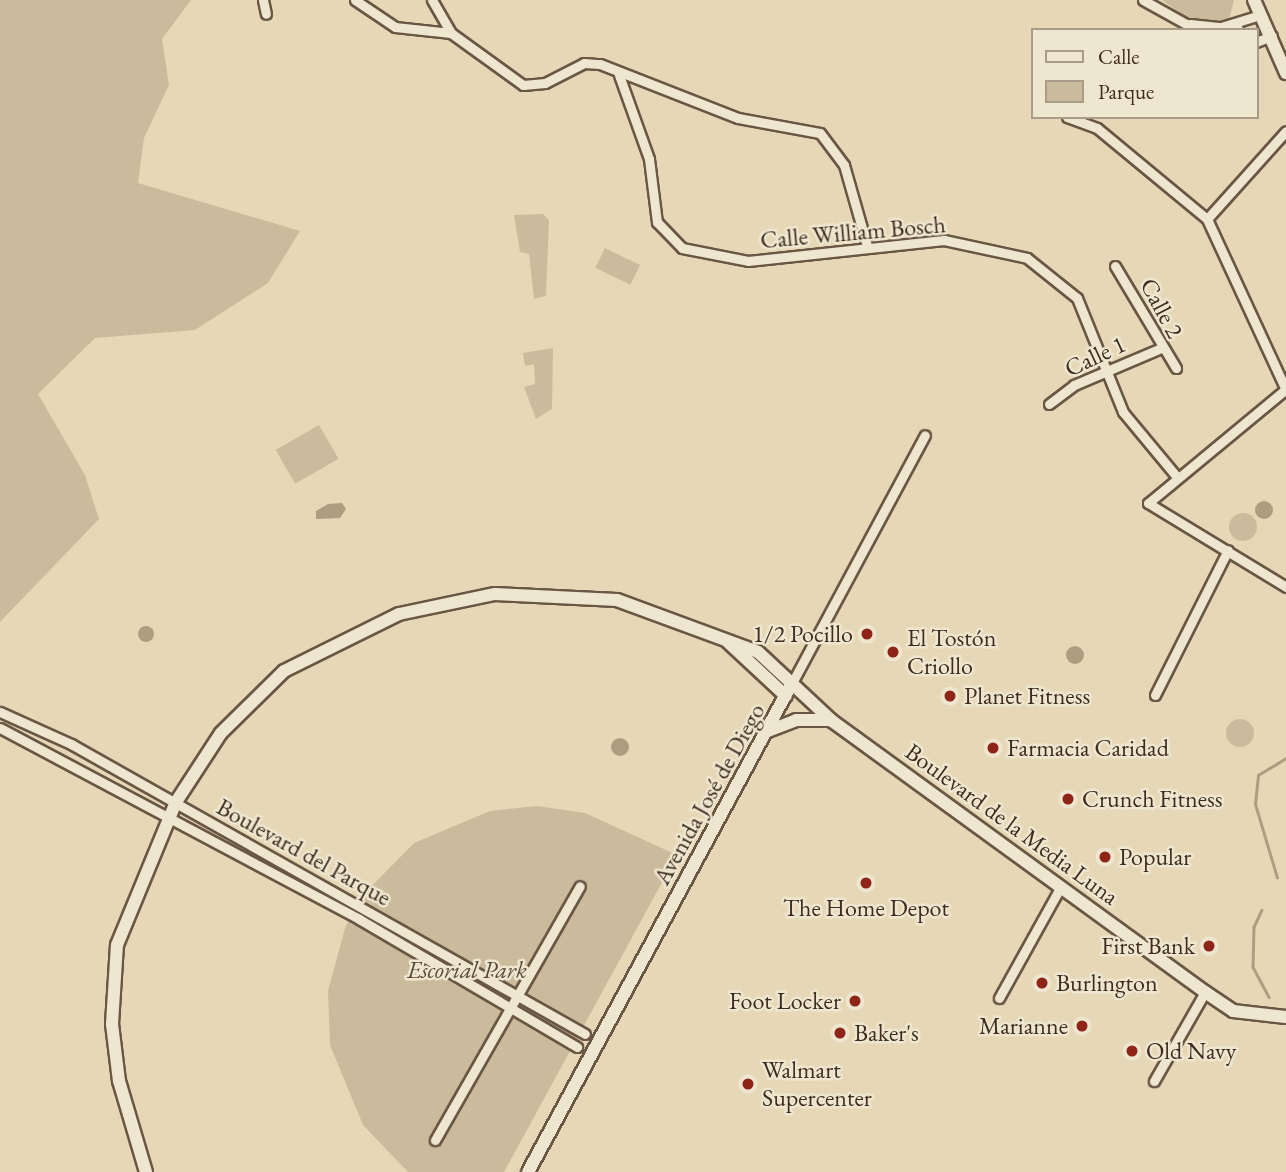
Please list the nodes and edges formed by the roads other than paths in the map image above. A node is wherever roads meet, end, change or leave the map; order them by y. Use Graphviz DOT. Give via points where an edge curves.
graph roads {
  1 [pos="263,0"];
  2 [pos="355,0"];
  3 [pos="432,0"];
  4 [pos="1143,0"];
  5 [pos="1257,9"];
  6 [pos="266,13"];
  7 [pos="1193,27"];
  8 [pos="1239,28"];
  9 [pos="451,33"];
  10 [pos="1272,36"];
  11 [pos="1258,41"];
  12 [pos="1286,74"];
  13 [pos="619,75"];
  14 [pos="1072,119"];
  15 [pos="1286,131"];
  16 [pos="1207,219"];
  17 [pos="867,246"];
  18 [pos="1115,266"];
  19 [pos="1161,348"];
  20 [pos="1176,368"];
  21 [pos="1106,371"];
  22 [pos="1286,390"];
  23 [pos="1049,404"];
  24 [pos="925,435"];
  25 [pos="1177,477"];
  26 [pos="1228,550"];
  27 [pos="1286,587"];
  28 [pos="789,689"];
  29 [pos="1155,695"];
  30 [pos="0,712"];
  31 [pos="832,721"];
  32 [pos="0,728"];
  33 [pos="767,732"];
  34 [pos="176,802"];
  35 [pos="169,814"];
  36 [pos="580,886"];
  37 [pos="1062,886"];
  38 [pos="1205,992"];
  39 [pos="516,994"];
  40 [pos="999,998"];
  41 [pos="508,1006"];
  42 [pos="1286,1017"];
  43 [pos="585,1034"];
  44 [pos="577,1047"];
  45 [pos="1154,1081"];
  46 [pos="435,1140"];
  47 [pos="146,1172"];
  48 [pos="528,1172"];
  1 -- 6 [label="street"];
  2 -- 9 [label="street" via="395,27"];
  3 -- 9 [label="street"];
  4 -- 7 [label="street"];
  5 -- 7 [label="street" via="1221,27"];
  5 -- 8 [label="street"];
  5 -- 10 [label="street"];
  9 -- 13 [label="street" via="523,85 545,83 584,63"];
  10 -- 11 [label="street"];
  10 -- 12 [label="street"];
  13 -- 17 [label="street" via="738,118 820,133 844,165"];
  13 -- 17 [label="street, Calle William Bosch" via="649,159 657,222 682,248 748,261"];
  14 -- 16 [label="street" via="1097,128"];
  15 -- 16 [label="street"];
  16 -- 22 [label="street"];
  17 -- 21 [label="street, Calle William Bosch" via="944,240 1027,258 1077,298"];
  18 -- 19 [label="street, Calle 2"];
  19 -- 20 [label="street, Calle 2"];
  19 -- 21 [label="street, Calle 1"];
  21 -- 23 [label="street, Calle 1"];
  21 -- 25 [label="street, Calle William Bosch" via="1123,412"];
  22 -- 25 [label="street"];
  24 -- 28 [label="street, Avenida José de Diego"];
  25 -- 26 [label="street" via="1148,503"];
  26 -- 27 [label="street"];
  26 -- 29 [label="street"];
  28 -- 31 [label="street, Boulevard de la Media Luna"];
  28 -- 33 [label="street, Avenida José de Diego"];
  28 -- 34 [label="street, Boulevard de la Media Luna" via="758,652 617,600 570,594 495,594 399,614 284,671 221,733"];
  30 -- 34 [label="street, Boulevard del Parque"];
  31 -- 33 [label="street" via="796,720"];
  31 -- 37 [label="street, Boulevard de la Media Luna"];
  32 -- 35 [label="street, Boulevard del Parque"];
  33 -- 48 [label="street, Avenida José de Diego"];
  34 -- 35 [label="street, Boulevard de la Media Luna"];
  34 -- 39 [label="street, Boulevard del Parque"];
  35 -- 41 [label="street, Boulevard del Parque"];
  35 -- 47 [label="street, Boulevard de la Media Luna" via="120,936 112,1024 131,1137"];
  36 -- 39 [label="street"];
  37 -- 38 [label="street, Boulevard de la Media Luna"];
  37 -- 40 [label="street"];
  38 -- 42 [label="street, Boulevard de la Media Luna" via="1233,1011"];
  38 -- 45 [label="street"];
  39 -- 41 [label="street"];
  39 -- 43 [label="street, Boulevard del Parque"];
  41 -- 44 [label="street, Boulevard del Parque"];
  41 -- 46 [label="street"];
}
